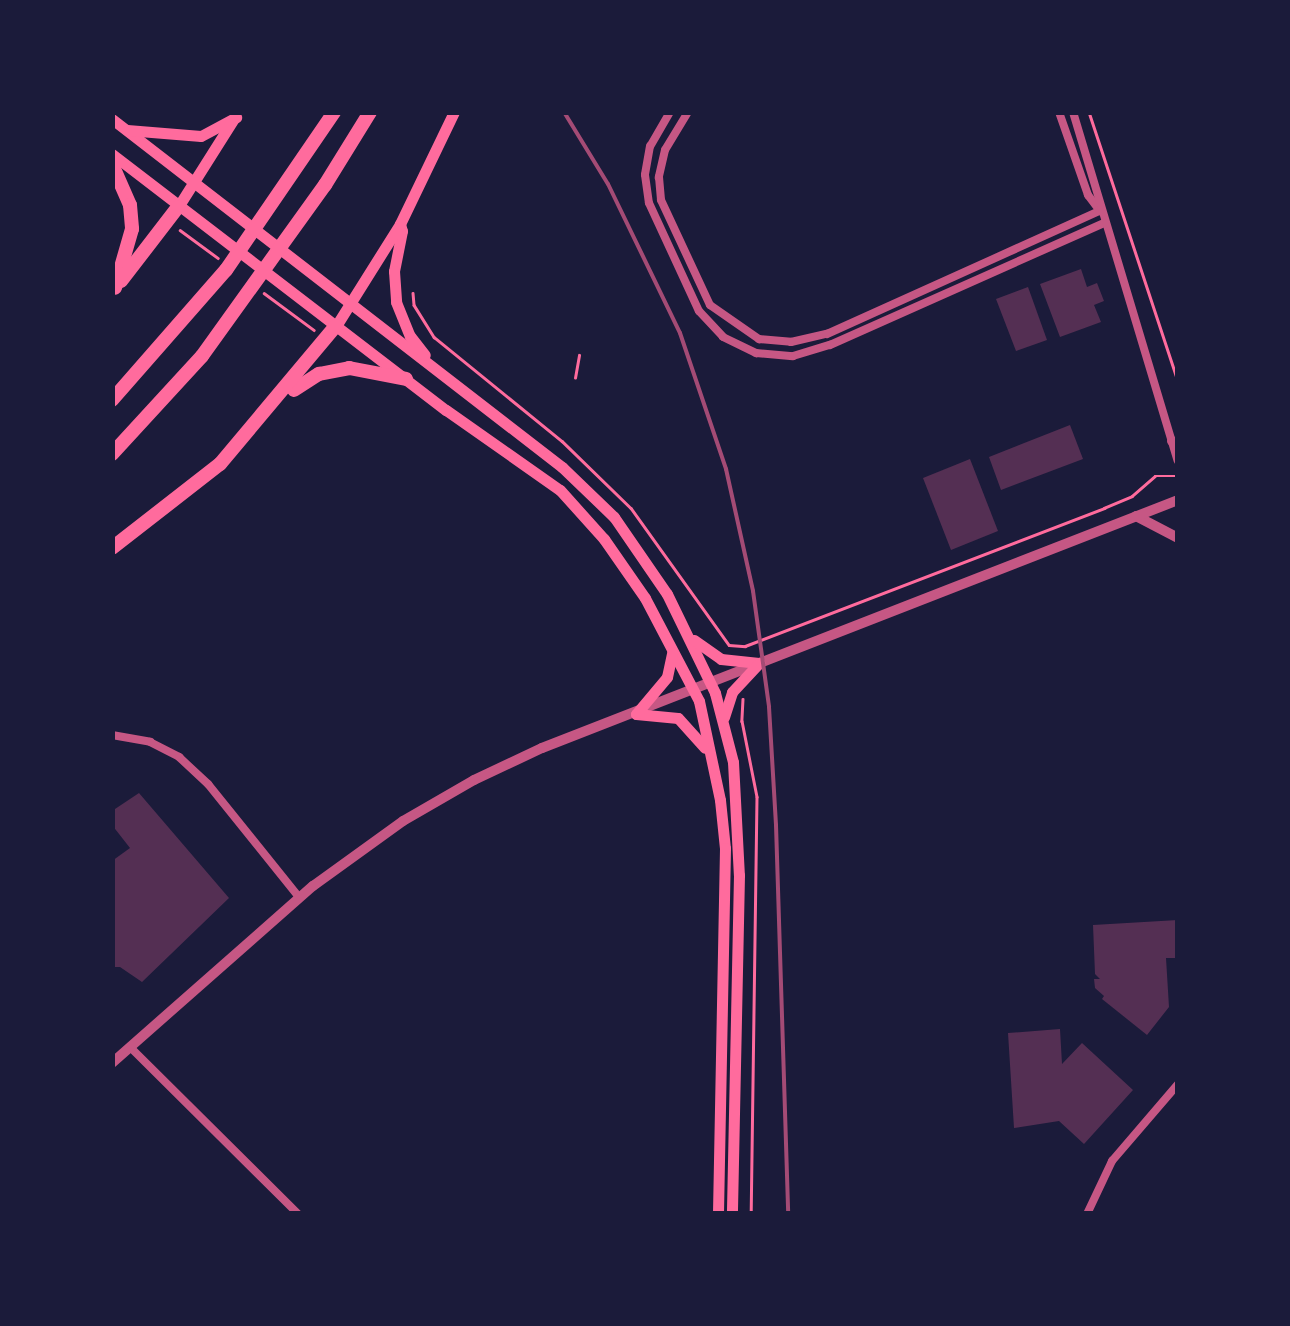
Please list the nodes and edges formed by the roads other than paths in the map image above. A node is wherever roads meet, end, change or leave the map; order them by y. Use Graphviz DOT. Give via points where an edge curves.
graph roads {
  1 [pos="334,112"];
  2 [pos="370,112"];
  3 [pos="454,112"];
  4 [pos="670,112"];
  5 [pos="688,112"];
  6 [pos="1059,112"];
  7 [pos="1072,112"];
  8 [pos="237,115"];
  9 [pos="112,119"];
  10 [pos="123,129"];
  11 [pos="112,154"];
  12 [pos="112,164"];
  13 [pos="193,184"];
  14 [pos="178,206"];
  15 [pos="1100,211"];
  16 [pos="1104,223"];
  17 [pos="400,224"];
  18 [pos="114,290"];
  19 [pos="347,300"];
  20 [pos="332,323"];
  21 [pos="440,373"];
  22 [pos="406,380"];
  23 [pos="112,400"];
  24 [pos="270,409"];
  25 [pos="1175,444"];
  26 [pos="112,454"];
  27 [pos="1178,460"];
  28 [pos="1178,500"];
  29 [pos="1136,516"];
  30 [pos="1178,538"];
  31 [pos="112,548"];
  32 [pos="691,638"];
  33 [pos="672,648"];
  34 [pos="758,663"];
  35 [pos="710,684"];
  36 [pos="694,690"];
  37 [pos="636,714"];
  38 [pos="724,720"];
  39 [pos="112,735"];
  40 [pos="710,755"];
  41 [pos="299,897"];
  42 [pos="130,1046"];
  43 [pos="112,1063"];
  44 [pos="1178,1084"];
  45 [pos="298,1214"];
  46 [pos="718,1214"];
  47 [pos="732,1214"];
  48 [pos="1087,1214"];
  1 -- 23 [label="highway" via="226,270"];
  2 -- 26 [label="highway" via="202,356"];
  3 -- 17 [label="main road"];
  4 -- 16 [label="street" via="650,146 649,203 699,311 723,337 756,353 793,356 830,345"];
  5 -- 15 [label="street" via="665,150 661,200 710,305 759,340 827,334"];
  6 -- 15 [label="street"];
  7 -- 15 [label="street"];
  8 -- 10 [label="main road" via="201,136"];
  8 -- 13 [label="main road"];
  9 -- 10 [label="main road"];
  10 -- 13 [label="main road"];
  11 -- 14 [label="main road"];
  12 -- 18 [label="highway" via="130,205 132,229"];
  13 -- 14 [label="main road"];
  13 -- 19 [label="main road"];
  14 -- 18 [label="highway"];
  14 -- 20 [label="main road"];
  15 -- 16 [label="street"];
  16 -- 25 [label="street"];
  17 -- 19 [label="main road"];
  17 -- 21 [label="main road" via="396,302 410,336"];
  19 -- 20 [label="main road"];
  19 -- 21 [label="main road"];
  20 -- 22 [label="main road"];
  20 -- 24 [label="highway"];
  21 -- 32 [label="main road" via="562,467 614,517"];
  22 -- 24 [label="highway" via="349,368 304,382"];
  22 -- 33 [label="main road" via="560,490 624,565"];
  24 -- 31 [label="highway" via="193,489"];
  25 -- 27 [label="street"];
  28 -- 29 [label="street"];
  29 -- 30 [label="street"];
  29 -- 34 [label="street"];
  32 -- 34 [label="main road" via="721,659"];
  32 -- 35 [label="main road"];
  33 -- 36 [label="main road"];
  33 -- 37 [label="main road" via="668,677"];
  34 -- 35 [label="street"];
  34 -- 38 [label="main road" via="732,692"];
  35 -- 36 [label="street"];
  35 -- 38 [label="main road"];
  36 -- 37 [label="street"];
  36 -- 40 [label="main road"];
  37 -- 40 [label="main road" via="678,718"];
  37 -- 41 [label="street" via="474,780 403,821"];
  38 -- 47 [label="main road" via="738,811"];
  39 -- 41 [label="street" via="150,742 180,757"];
  40 -- 46 [label="main road" via="725,848"];
  41 -- 42 [label="street"];
  42 -- 43 [label="street"];
  42 -- 45 [label="street"];
  44 -- 48 [label="street" via="1112,1161"];
}
